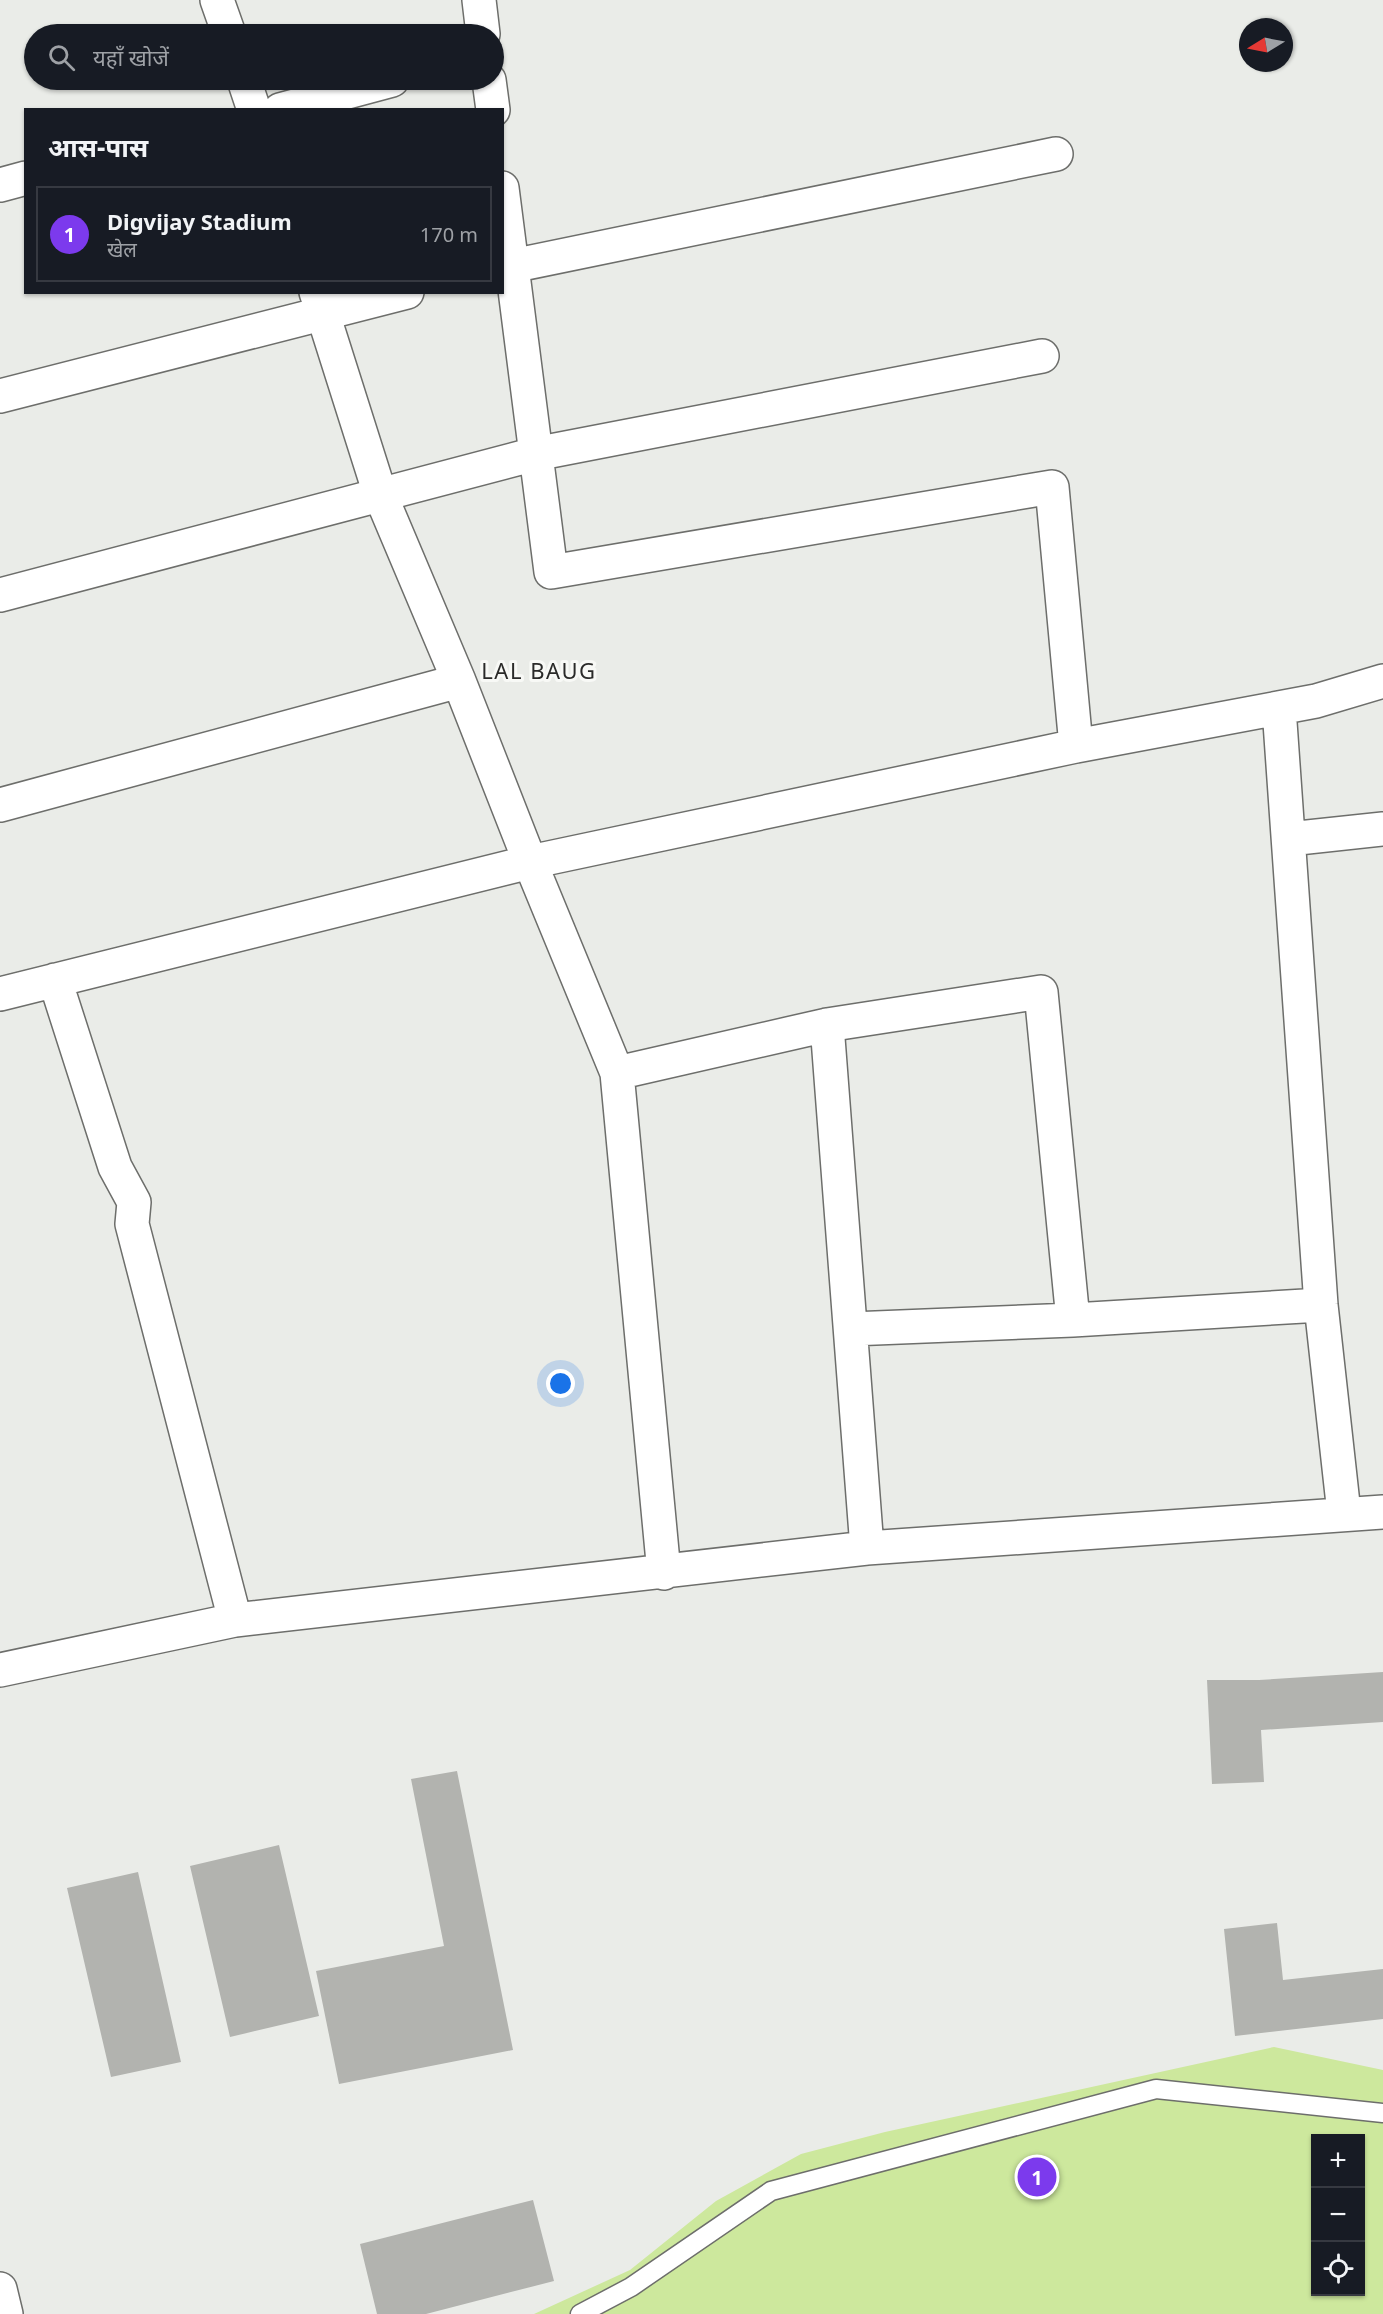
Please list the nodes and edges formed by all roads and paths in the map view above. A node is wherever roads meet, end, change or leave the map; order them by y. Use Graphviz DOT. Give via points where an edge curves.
graph roads {
  1 [pos="217,0"];
  2 [pos="479,0"];
  3 [pos="225,24"];
  4 [pos="482,24"];
  5 [pos="247,90"];
  6 [pos="355,90"];
  7 [pos="490,90"];
  8 [pos="253,108"];
  9 [pos="287,108"];
  10 [pos="493,108"];
  11 [pos="1056,154"];
  12 [pos="24,179"];
  13 [pos="0,185"];
  14 [pos="504,220"];
  15 [pos="507,267"];
  16 [pos="391,294"];
  17 [pos="320,303"];
  18 [pos="1042,356"];
  19 [pos="0,396"];
  20 [pos="536,454"];
  21 [pos="381,494"];
  22 [pos="0,595"];
  23 [pos="459,681"];
  24 [pos="1383,681"];
  25 [pos="1280,708"];
  26 [pos="1076,746"];
  27 [pos="0,805"];
  28 [pos="1383,829"];
  29 [pos="1289,839"];
  30 [pos="530,862"];
  31 [pos="55,980"];
  32 [pos="0,994"];
  33 [pos="827,1024"];
  34 [pos="617,1073"];
  35 [pos="1321,1305"];
  36 [pos="1073,1320"];
  37 [pos="851,1329"];
  38 [pos="1383,1512"];
  39 [pos="1344,1514"];
  40 [pos="867,1548"];
  41 [pos="663,1573"];
  42 [pos="235,1620"];
  43 [pos="0,1670"];
  44 [pos="1383,2112"];
  45 [pos="0,2289"];
  46 [pos="6,2314"];
  47 [pos="580,2314"];
  1 -- 3 [label="street"];
  2 -- 4 [label="street"];
  5 -- 8 [label="street"];
  6 -- 9 [label="street"];
  7 -- 10 [label="street"];
  11 -- 15 [label="street"];
  12 -- 13 [label="street"];
  14 -- 15 [label="street"];
  15 -- 20 [label="street"];
  16 -- 17 [label="street"];
  17 -- 19 [label="street"];
  17 -- 21 [label="street"];
  18 -- 20 [label="street"];
  20 -- 21 [label="street"];
  20 -- 26 [label="street" via="551,572 1052,487"];
  21 -- 22 [label="street"];
  21 -- 23 [label="street"];
  23 -- 27 [label="street"];
  23 -- 30 [label="street"];
  24 -- 25 [label="street"];
  25 -- 26 [label="street"];
  25 -- 29 [label="street"];
  26 -- 30 [label="street"];
  28 -- 29 [label="street"];
  29 -- 35 [label="street"];
  30 -- 31 [label="street"];
  30 -- 34 [label="street"];
  31 -- 32 [label="street"];
  31 -- 42 [label="street" via="116,1167 134,1202 132,1224"];
  33 -- 34 [label="street"];
  33 -- 36 [label="street" via="1041,992"];
  33 -- 37 [label="street"];
  34 -- 41 [label="street"];
  35 -- 36 [label="street"];
  35 -- 39 [label="street"];
  36 -- 37 [label="street"];
  37 -- 40 [label="street"];
  38 -- 39 [label="street"];
  39 -- 40 [label="street"];
  40 -- 41 [label="street"];
  41 -- 42 [label="street"];
  42 -- 43 [label="street"];
  44 -- 47 [label="lane" via="1156,2089 771,2191 631,2287"];
  45 -- 46 [label="street"];
}
